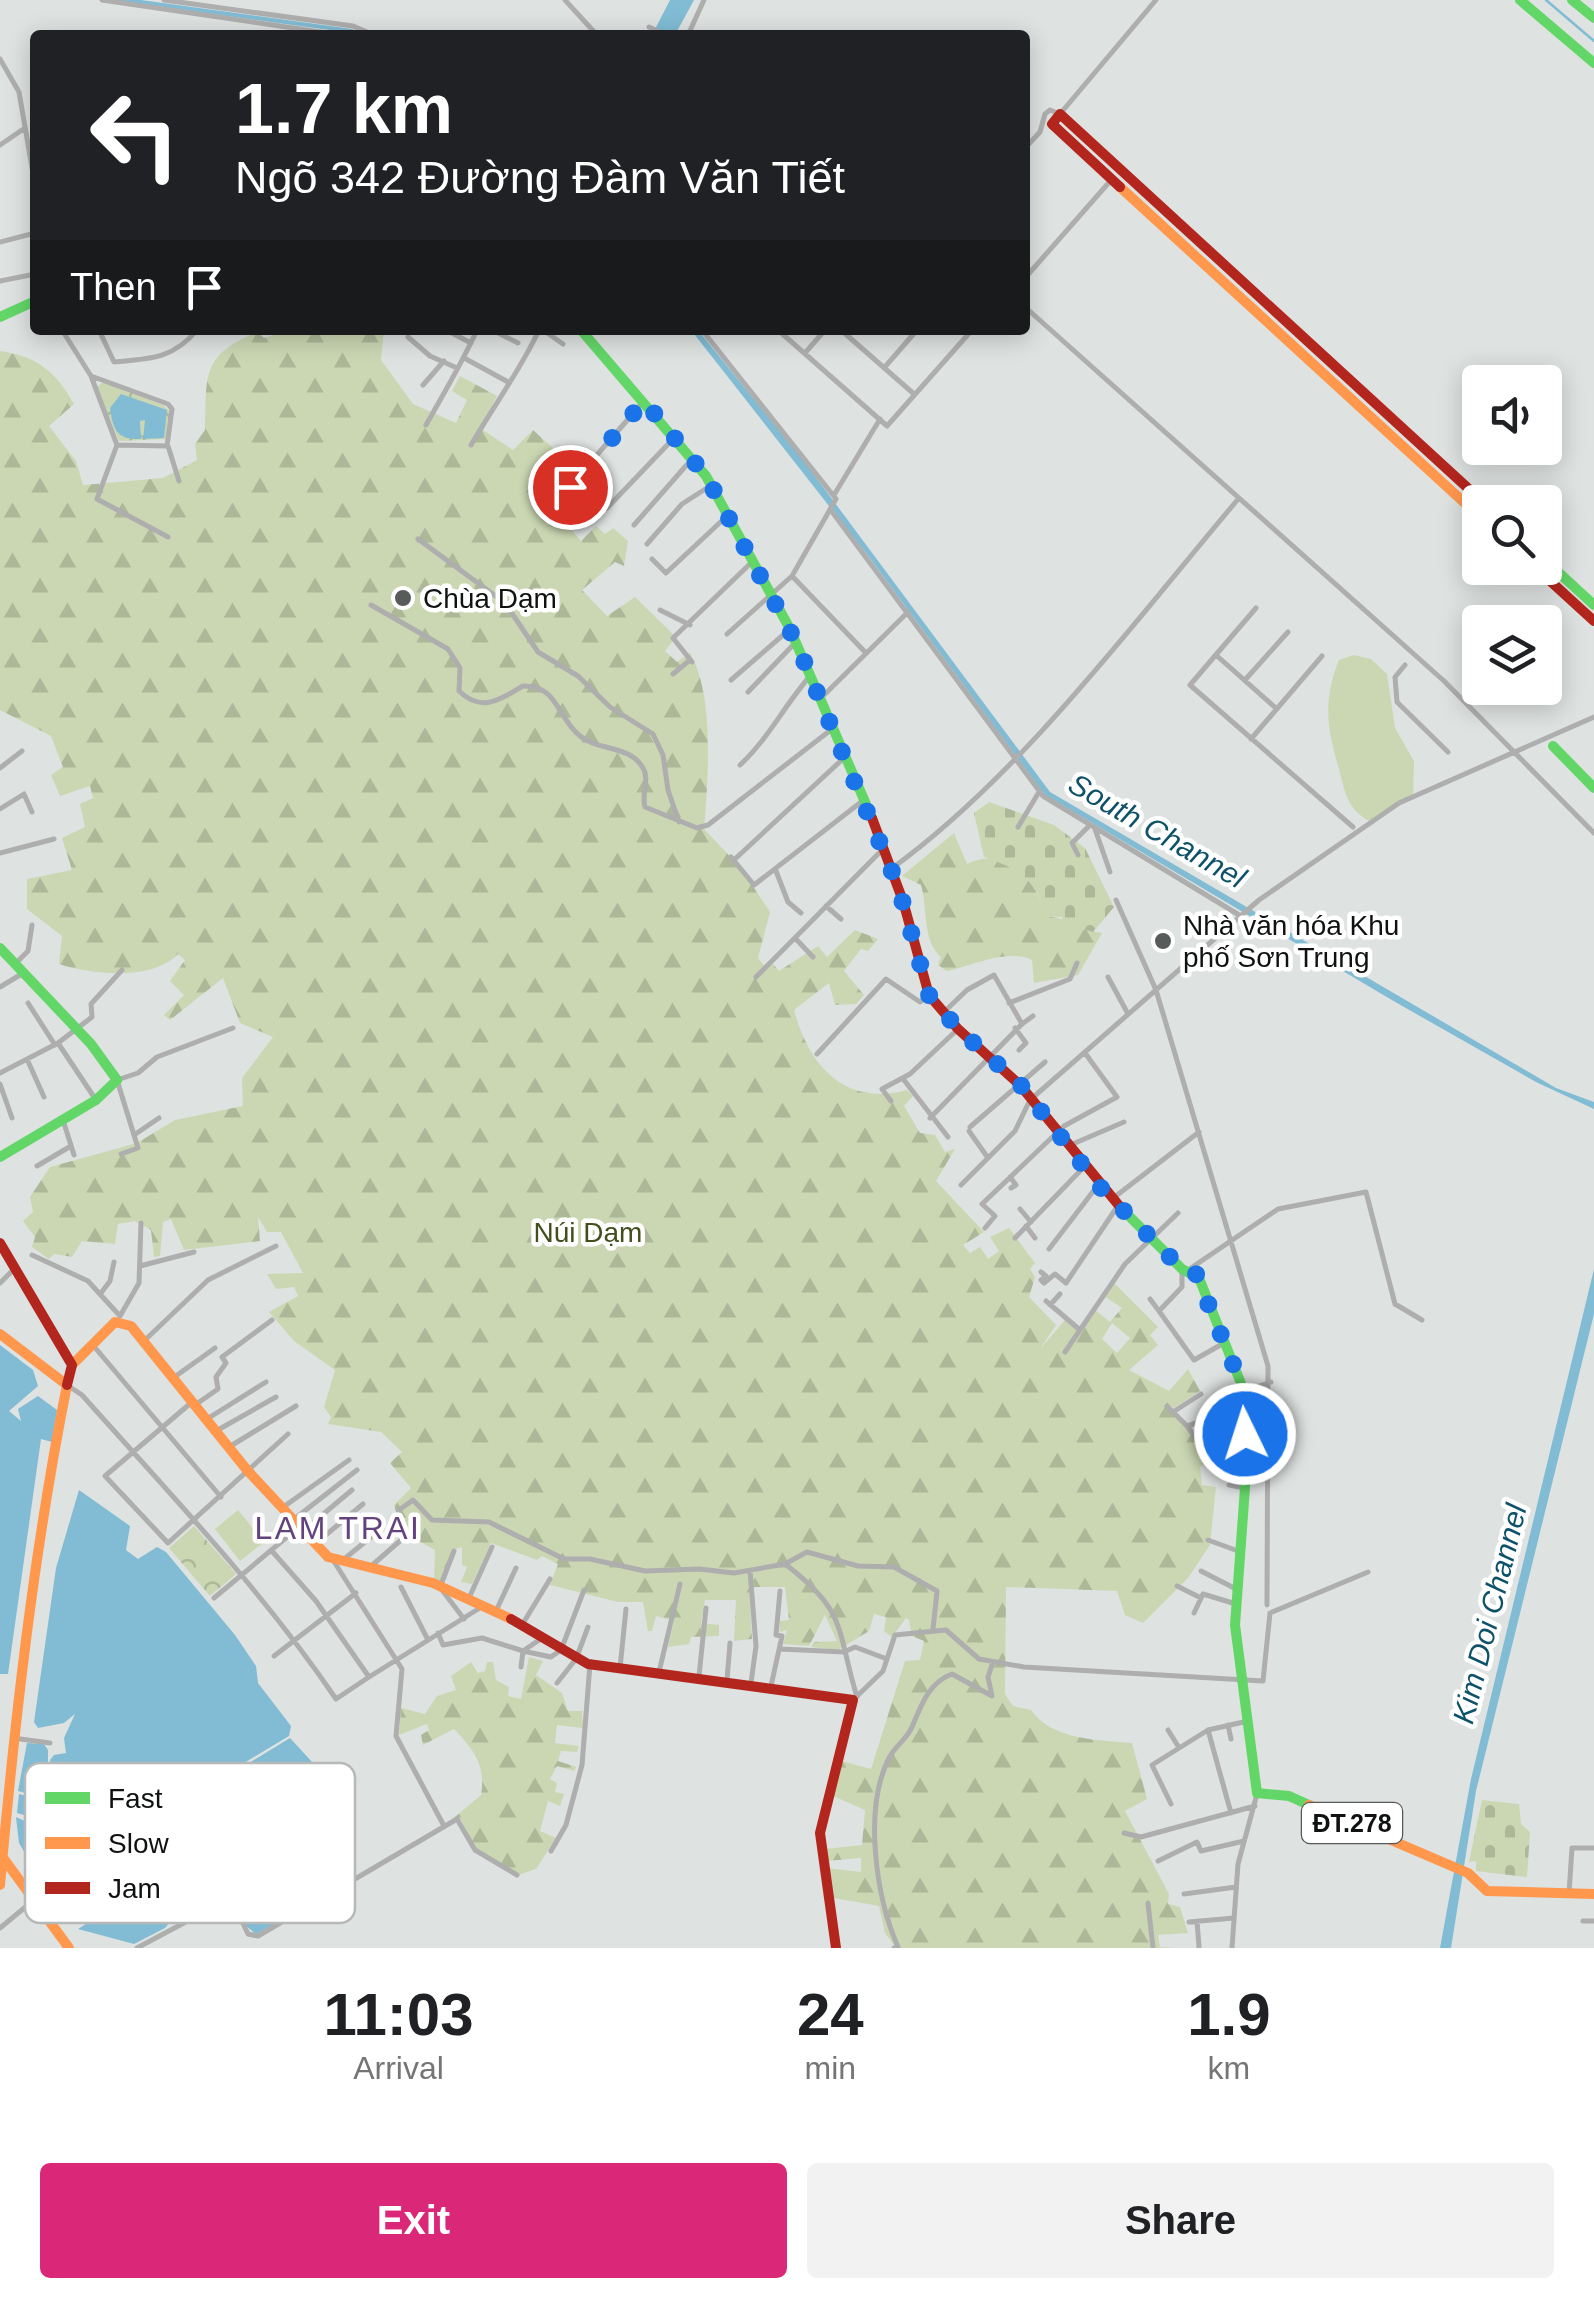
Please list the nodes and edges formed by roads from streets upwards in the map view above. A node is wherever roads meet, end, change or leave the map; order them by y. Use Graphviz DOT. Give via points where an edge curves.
graph roads {
  1 [pos="102,0"];
  2 [pos="164,0"];
  3 [pos="565,0"];
  4 [pos="704,0"];
  5 [pos="1156,0"];
  6 [pos="1520,0"];
  7 [pos="1572,0"];
  8 [pos="1594,18"];
  9 [pos="258,24"];
  10 [pos="649,27"];
  11 [pos="257,30"];
  12 [pos="303,30"];
  13 [pos="362,30"];
  14 [pos="592,30"];
  15 [pos="655,30"];
  16 [pos="690,30"];
  17 [pos="0,59"];
  18 [pos="1594,63"];
  19 [pos="1060,114"];
  20 [pos="26,128"];
  21 [pos="1030,143"];
  22 [pos="0,145"];
  23 [pos="30,154"];
  24 [pos="1112,179"];
  25 [pos="30,234"];
  26 [pos="0,242"];
  27 [pos="1030,272"];
  28 [pos="30,275"];
  29 [pos="0,281"];
  30 [pos="30,304"];
  31 [pos="1030,310"];
  32 [pos="0,317"];
  33 [pos="65,335"];
  34 [pos="102,335"];
  35 [pos="192,335"];
  36 [pos="456,335"];
  37 [pos="475,335"];
  38 [pos="502,335"];
  39 [pos="538,335"];
  40 [pos="549,335"];
  41 [pos="585,335"];
  42 [pos="706,335"];
  43 [pos="784,335"];
  44 [pos="821,335"];
  45 [pos="847,335"];
  46 [pos="912,335"];
  47 [pos="967,335"];
  48 [pos="408,337"];
  49 [pos="471,343"];
  50 [pos="518,343"];
  51 [pos="563,344"];
  52 [pos="805,353"];
  53 [pos="466,359"];
  54 [pos="444,361"];
  55 [pos="457,368"];
  56 [pos="884,368"];
  57 [pos="91,376"];
  58 [pos="508,382"];
  59 [pos="422,385"];
  60 [pos="914,394"];
  61 [pos="644,401"];
  62 [pos="1386,413"];
  63 [pos="880,419"];
  64 [pos="1377,422"];
  65 [pos="426,425"];
  66 [pos="674,438"];
  67 [pos="117,444"];
  68 [pos="168,445"];
  69 [pos="471,445"];
  70 [pos="692,459"];
  71 [pos="179,481"];
  72 [pos="711,485"];
  73 [pos="1464,485"];
  74 [pos="570,487"];
  75 [pos="835,497"];
  76 [pos="1240,498"];
  77 [pos="1462,500"];
  78 [pos="607,508"];
  79 [pos="830,509"];
  80 [pos="728,515"];
  81 [pos="634,525"];
  82 [pos="168,537"];
  83 [pos="418,539"];
  84 [pos="647,544"];
  85 [pos="652,559"];
  86 [pos="752,561"];
  87 [pos="792,576"];
  88 [pos="1562,576"];
  89 [pos="1555,585"];
  90 [pos="772,597"];
  91 [pos="371,605"];
  92 [pos="1594,606"];
  93 [pos="1256,608"];
  94 [pos="660,610"];
  95 [pos="908,612"];
  96 [pos="1594,621"];
  97 [pos="690,625"];
  98 [pos="790,629"];
  99 [pos="1288,632"];
  100 [pos="727,634"];
  101 [pos="796,642"];
  102 [pos="865,652"];
  103 [pos="1216,655"];
  104 [pos="1322,656"];
  105 [pos="1405,664"];
  106 [pos="674,674"];
  107 [pos="812,674"];
  108 [pos="731,680"];
  109 [pos="1246,680"];
  110 [pos="748,692"];
  111 [pos="822,697"];
  112 [pos="1277,709"];
  113 [pos="1594,717"];
  114 [pos="834,727"];
  115 [pos="1251,739"];
  116 [pos="1554,746"];
  117 [pos="22,751"];
  118 [pos="1448,752"];
  119 [pos="1516,752"];
  120 [pos="846,756"];
  121 [pos="1014,758"];
  122 [pos="740,765"];
  123 [pos="0,768"];
  124 [pos="1594,788"];
  125 [pos="1039,792"];
  126 [pos="865,800"];
  127 [pos="0,809"];
  128 [pos="32,812"];
  129 [pos="679,822"];
  130 [pos="1018,828"];
  131 [pos="1092,828"];
  132 [pos="1353,828"];
  133 [pos="1594,833"];
  134 [pos="54,840"];
  135 [pos="883,849"];
  136 [pos="0,853"];
  137 [pos="1078,855"];
  138 [pos="891,869"];
  139 [pos="776,871"];
  140 [pos="1110,872"];
  141 [pos="1116,900"];
  142 [pos="826,906"];
  143 [pos="801,914"];
  144 [pos="1244,918"];
  145 [pos="841,919"];
  146 [pos="32,925"];
  147 [pos="796,938"];
  148 [pos="0,948"];
  149 [pos="812,957"];
  150 [pos="1078,963"];
  151 [pos="122,970"];
  152 [pos="16,971"];
  153 [pos="756,977"];
  154 [pos="1108,978"];
  155 [pos="0,987"];
  156 [pos="1156,990"];
  157 [pos="929,995"];
  158 [pos="1010,1003"];
  159 [pos="28,1004"];
  160 [pos="943,1013"];
  161 [pos="1128,1014"];
  162 [pos="1034,1016"];
  163 [pos="1018,1026"];
  164 [pos="74,1028"];
  165 [pos="233,1028"];
  166 [pos="958,1029"];
  167 [pos="56,1044"];
  168 [pos="1019,1050"];
  169 [pos="1085,1053"];
  170 [pos="817,1054"];
  171 [pos="990,1056"];
  172 [pos="27,1059"];
  173 [pos="1045,1062"];
  174 [pos="0,1072"];
  175 [pos="903,1079"];
  176 [pos="117,1080"];
  177 [pos="0,1084"];
  178 [pos="1020,1084"];
  179 [pos="44,1097"];
  180 [pos="96,1100"];
  181 [pos="1030,1100"];
  182 [pos="892,1101"];
  183 [pos="62,1117"];
  184 [pos="12,1118"];
  185 [pos="159,1118"];
  186 [pos="930,1118"];
  187 [pos="1124,1122"];
  188 [pos="1057,1131"];
  189 [pos="1199,1132"];
  190 [pos="134,1136"];
  191 [pos="948,1137"];
  192 [pos="71,1146"];
  193 [pos="1068,1146"];
  194 [pos="121,1154"];
  195 [pos="74,1155"];
  196 [pos="0,1157"];
  197 [pos="988,1158"];
  198 [pos="37,1166"];
  199 [pos="1084,1168"];
  200 [pos="1010,1177"];
  201 [pos="961,1185"];
  202 [pos="1098,1185"];
  203 [pos="1011,1188"];
  204 [pos="1115,1202"];
  205 [pos="1020,1210"];
  206 [pos="1178,1213"];
  207 [pos="142,1223"];
  208 [pos="1028,1224"];
  209 [pos="985,1228"];
  210 [pos="1015,1238"];
  211 [pos="1035,1238"];
  212 [pos="1150,1238"];
  213 [pos="1230,1238"];
  214 [pos="0,1243"];
  215 [pos="276,1246"];
  216 [pos="1049,1250"];
  217 [pos="194,1252"];
  218 [pos="32,1255"];
  219 [pos="114,1262"];
  220 [pos="140,1266"];
  221 [pos="14,1269"];
  222 [pos="1185,1269"];
  223 [pos="1041,1272"];
  224 [pos="0,1282"];
  225 [pos="1182,1288"];
  226 [pos="100,1294"];
  227 [pos="1060,1294"];
  228 [pos="1188,1296"];
  229 [pos="1150,1299"];
  230 [pos="1160,1311"];
  231 [pos="118,1319"];
  232 [pos="272,1320"];
  233 [pos="1422,1320"];
  234 [pos="1080,1330"];
  235 [pos="0,1334"];
  236 [pos="144,1341"];
  237 [pos="1224,1343"];
  238 [pos="92,1344"];
  239 [pos="215,1348"];
  240 [pos="1065,1352"];
  241 [pos="72,1365"];
  242 [pos="174,1378"];
  243 [pos="266,1382"];
  244 [pos="1271,1382"];
  245 [pos="67,1384"];
  246 [pos="1244,1391"];
  247 [pos="1201,1394"];
  248 [pos="276,1397"];
  249 [pos="194,1404"];
  250 [pos="296,1406"];
  251 [pos="1245,1408"];
  252 [pos="207,1420"];
  253 [pos="163,1426"];
  254 [pos="1187,1426"];
  255 [pos="216,1431"];
  256 [pos="288,1434"];
  257 [pos="229,1447"];
  258 [pos="132,1452"];
  259 [pos="349,1460"];
  260 [pos="248,1470"];
  261 [pos="357,1470"];
  262 [pos="1244,1488"];
  263 [pos="352,1490"];
  264 [pos="221,1497"];
  265 [pos="363,1504"];
  266 [pos="282,1508"];
  267 [pos="399,1510"];
  268 [pos="194,1520"];
  269 [pos="298,1526"];
  270 [pos="382,1528"];
  271 [pos="409,1533"];
  272 [pos="1208,1540"];
  273 [pos="315,1544"];
  274 [pos="492,1546"];
  275 [pos="271,1550"];
  276 [pos="454,1552"];
  277 [pos="1241,1552"];
  278 [pos="337,1560"];
  279 [pos="785,1564"];
  280 [pos="370,1567"];
  281 [pos="516,1568"];
  282 [pos="750,1571"];
  283 [pos="1201,1571"];
  284 [pos="1368,1572"];
  285 [pos="240,1574"];
  286 [pos="550,1579"];
  287 [pos="680,1584"];
  288 [pos="1177,1586"];
  289 [pos="401,1587"];
  290 [pos="440,1587"];
  291 [pos="584,1590"];
  292 [pos="780,1590"];
  293 [pos="1238,1590"];
  294 [pos="356,1594"];
  295 [pos="214,1598"];
  296 [pos="1200,1598"];
  297 [pos="468,1600"];
  298 [pos="1236,1604"];
  299 [pos="1266,1605"];
  300 [pos="483,1606"];
  301 [pos="706,1608"];
  302 [pos="626,1610"];
  303 [pos="496,1611"];
  304 [pos="1194,1613"];
  305 [pos="326,1616"];
  306 [pos="464,1619"];
  307 [pos="522,1624"];
  308 [pos="588,1627"];
  309 [pos="933,1630"];
  310 [pos="438,1633"];
  311 [pos="427,1638"];
  312 [pos="542,1638"];
  313 [pos="296,1640"];
  314 [pos="730,1643"];
  315 [pos="780,1649"];
  316 [pos="561,1650"];
  317 [pos="523,1651"];
  318 [pos="844,1652"];
  319 [pos="274,1656"];
  320 [pos="396,1658"];
  321 [pos="576,1659"];
  322 [pos="888,1660"];
  323 [pos="994,1662"];
  324 [pos="590,1664"];
  325 [pos="521,1667"];
  326 [pos="620,1668"];
  327 [pos="659,1672"];
  328 [pos="699,1676"];
  329 [pos="369,1677"];
  330 [pos="727,1680"];
  331 [pos="1240,1681"];
  332 [pos="557,1683"];
  333 [pos="751,1683"];
  334 [pos="771,1686"];
  335 [pos="855,1698"];
  336 [pos="1248,1721"];
  337 [pos="1228,1725"];
  338 [pos="1168,1730"];
  339 [pos="1208,1730"];
  340 [pos="12,1738"];
  341 [pos="1232,1739"];
  342 [pos="50,1743"];
  343 [pos="1178,1746"];
  344 [pos="1256,1794"];
  345 [pos="1171,1804"];
  346 [pos="1254,1806"];
  347 [pos="1231,1813"];
  348 [pos="443,1824"];
  349 [pos="1124,1833"];
  350 [pos="1244,1841"];
  351 [pos="1594,1848"];
  352 [pos="551,1851"];
  353 [pos="1,1855"];
  354 [pos="1158,1861"];
  355 [pos="517,1874"];
  356 [pos="355,1877"];
  357 [pos="0,1885"];
  358 [pos="25,1888"];
  359 [pos="1236,1888"];
  360 [pos="1184,1894"];
  361 [pos="1569,1894"];
  362 [pos="1594,1894"];
  363 [pos="1148,1904"];
  364 [pos="25,1907"];
  365 [pos="1234,1918"];
  366 [pos="1584,1921"];
  367 [pos="1594,1921"];
  368 [pos="51,1923"];
  369 [pos="182,1923"];
  370 [pos="243,1923"];
  371 [pos="279,1923"];
  372 [pos="0,1928"];
  373 [pos="1199,1947"];
  374 [pos="69,1948"];
  375 [pos="137,1948"];
  376 [pos="836,1948"];
  377 [pos="897,1948"];
  378 [pos="1153,1948"];
  379 [pos="1232,1948"];
  1 -- 9 [label="street"];
  2 -- 13 [label="street"];
  3 -- 14 [label="street"];
  4 -- 16 [label="street"];
  5 -- 19 [label="street"];
  6 -- 18 [label="street"];
  7 -- 8 [label="street"];
  9 -- 11 [label="street"];
  9 -- 12 [label="street"];
  10 -- 15 [label="street"];
  17 -- 20 [label="street" via="18,86"];
  19 -- 21 [label="street" via="1048,111"];
  19 -- 24 [label="street" via="1052,124"];
  19 -- 62 [label="street"];
  20 -- 22 [label="street"];
  20 -- 23 [label="street"];
  24 -- 27 [label="street"];
  24 -- 64 [label="street"];
  25 -- 26 [label="street"];
  28 -- 29 [label="street"];
  30 -- 32 [label="street"];
  31 -- 76 [label="street"];
  33 -- 57 [label="street"];
  34 -- 35 [label="street" via="114,362 164,358"];
  36 -- 49 [label="street"];
  37 -- 49 [label="street"];
  38 -- 50 [label="street"];
  39 -- 58 [label="street"];
  40 -- 51 [label="street"];
  41 -- 61 [label="street"];
  42 -- 75 [label="street"];
  43 -- 52 [label="street"];
  44 -- 52 [label="street"];
  45 -- 56 [label="street"];
  46 -- 56 [label="street"];
  47 -- 60 [label="street"];
  48 -- 54 [label="street"];
  49 -- 53 [label="street"];
  52 -- 63 [label="street"];
  53 -- 55 [label="street"];
  53 -- 58 [label="street"];
  54 -- 55 [label="street"];
  54 -- 59 [label="street"];
  55 -- 65 [label="street"];
  56 -- 60 [label="street"];
  57 -- 67 [label="street"];
  57 -- 68 [label="street" via="168,404 174,416"];
  58 -- 69 [label="street"];
  60 -- 63 [label="street" via="888,426"];
  61 -- 66 [label="street"];
  61 -- 74 [label="street"];
  62 -- 64 [label="street"];
  62 -- 73 [label="street"];
  63 -- 75 [label="street"];
  64 -- 77 [label="street"];
  66 -- 70 [label="street"];
  66 -- 78 [label="street"];
  67 -- 68 [label="street"];
  67 -- 82 [label="street" via="98,501"];
  68 -- 71 [label="street"];
  70 -- 72 [label="street"];
  70 -- 81 [label="street"];
  72 -- 80 [label="street"];
  72 -- 84 [label="street" via="682,504"];
  75 -- 79 [label="street"];
  76 -- 119 [label="street"];
  76 -- 121 [label="street"];
  79 -- 87 [label="street"];
  79 -- 95 [label="street"];
  80 -- 85 [label="street" via="666,573"];
  80 -- 86 [label="street"];
  83 -- 129 [label="street" via="505,603 538,652 653,734"];
  86 -- 90 [label="street"];
  86 -- 97 [label="street"];
  87 -- 90 [label="street"];
  87 -- 102 [label="street"];
  88 -- 92 [label="street"];
  89 -- 96 [label="street"];
  90 -- 98 [label="street"];
  90 -- 100 [label="street"];
  91 -- 129 [label="street" via="448,649 460,668 458,688 474,702 492,704 526,685 547,692 580,737 638,761 646,774 645,807"];
  93 -- 103 [label="street"];
  94 -- 97 [label="street"];
  95 -- 102 [label="street"];
  95 -- 121 [label="street"];
  97 -- 106 [label="street" via="673,638 691,661"];
  98 -- 101 [label="street"];
  98 -- 108 [label="street"];
  99 -- 109 [label="street"];
  101 -- 107 [label="street"];
  101 -- 110 [label="street"];
  102 -- 111 [label="street"];
  103 -- 109 [label="street"];
  103 -- 115 [label="street" via="1190,686"];
  104 -- 112 [label="street"];
  105 -- 118 [label="street" via="1395,677 1397,702"];
  107 -- 111 [label="street"];
  107 -- 122 [label="street" via="768,738"];
  109 -- 112 [label="street"];
  111 -- 114 [label="street"];
  112 -- 115 [label="street"];
  113 -- 119 [label="street"];
  114 -- 120 [label="street"];
  114 -- 129 [label="street" via="708,825"];
  115 -- 132 [label="street"];
  116 -- 124 [label="street"];
  117 -- 123 [label="street"];
  119 -- 133 [label="street"];
  119 -- 144 [label="street" via="1398,803"];
  120 -- 126 [label="street"];
  120 -- 139 [label="street" via="733,858 750,886"];
  121 -- 125 [label="street"];
  121 -- 138 [label="street" via="954,820"];
  125 -- 130 [label="street"];
  125 -- 131 [label="street"];
  126 -- 135 [label="street"];
  126 -- 139 [label="street"];
  127 -- 128 [label="street" via="24,794"];
  131 -- 137 [label="street" via="1072,843"];
  131 -- 140 [label="street"];
  131 -- 144 [label="street"];
  134 -- 136 [label="street"];
  135 -- 138 [label="street"];
  135 -- 142 [label="street"];
  138 -- 157 [label="street"];
  139 -- 143 [label="street" via="788,902"];
  141 -- 156 [label="street"];
  142 -- 145 [label="street"];
  142 -- 147 [label="street"];
  144 -- 156 [label="street"];
  146 -- 152 [label="street"];
  147 -- 149 [label="street"];
  147 -- 153 [label="street"];
  148 -- 152 [label="street"];
  150 -- 158 [label="street" via="1070,979"];
  151 -- 164 [label="street" via="91,1004 92,1017"];
  152 -- 155 [label="street"];
  152 -- 164 [label="street"];
  154 -- 161 [label="street"];
  156 -- 161 [label="street"];
  156 -- 189 [label="street"];
  157 -- 160 [label="street"];
  157 -- 170 [label="street" via="920,1002 886,979"];
  158 -- 160 [label="street" via="994,975"];
  158 -- 163 [label="street"];
  159 -- 167 [label="street"];
  160 -- 166 [label="street"];
  161 -- 169 [label="street"];
  162 -- 163 [label="street"];
  163 -- 168 [label="street" via="1026,1044"];
  163 -- 171 [label="street"];
  164 -- 167 [label="street"];
  164 -- 176 [label="street"];
  165 -- 176 [label="street" via="156,1056"];
  166 -- 171 [label="street"];
  166 -- 175 [label="street"];
  167 -- 172 [label="street"];
  167 -- 180 [label="street"];
  169 -- 181 [label="street"];
  169 -- 188 [label="street" via="1117,1097"];
  171 -- 178 [label="street"];
  171 -- 186 [label="street"];
  172 -- 174 [label="street"];
  172 -- 179 [label="street"];
  173 -- 178 [label="street"];
  175 -- 182 [label="street" via="882,1089"];
  175 -- 186 [label="street"];
  176 -- 180 [label="street"];
  176 -- 190 [label="street"];
  177 -- 184 [label="street"];
  178 -- 181 [label="street"];
  178 -- 197 [label="street" via="969,1129"];
  180 -- 183 [label="street"];
  181 -- 188 [label="street"];
  181 -- 197 [label="street" via="1020,1124"];
  183 -- 192 [label="street"];
  183 -- 196 [label="street"];
  185 -- 190 [label="street"];
  186 -- 191 [label="street"];
  187 -- 193 [label="street"];
  188 -- 193 [label="street"];
  188 -- 200 [label="street"];
  189 -- 204 [label="street"];
  189 -- 213 [label="street"];
  190 -- 194 [label="street" via="138,1148"];
  192 -- 195 [label="street"];
  192 -- 198 [label="street"];
  193 -- 199 [label="street"];
  197 -- 201 [label="street"];
  199 -- 202 [label="street"];
  199 -- 208 [label="street"];
  200 -- 203 [label="street" via="1016,1186"];
  200 -- 209 [label="street" via="982,1204 995,1216"];
  202 -- 204 [label="street"];
  202 -- 216 [label="street"];
  204 -- 212 [label="street"];
  204 -- 223 [label="street" via="1066,1283 1055,1274 1044,1284"];
  205 -- 208 [label="street"];
  206 -- 212 [label="street"];
  207 -- 220 [label="street"];
  208 -- 210 [label="street"];
  208 -- 211 [label="street"];
  212 -- 222 [label="street"];
  212 -- 234 [label="street"];
  213 -- 222 [label="street"];
  213 -- 233 [label="street" via="1278,1209 1366,1192 1395,1304"];
  213 -- 244 [label="street"];
  214 -- 221 [label="street"];
  215 -- 236 [label="street" via="208,1280"];
  217 -- 220 [label="street"];
  218 -- 226 [label="street" via="88,1280"];
  219 -- 226 [label="street"];
  220 -- 231 [label="street" via="139,1283"];
  221 -- 224 [label="street"];
  221 -- 241 [label="street"];
  222 -- 225 [label="street"];
  222 -- 237 [label="street" via="1199,1278"];
  225 -- 228 [label="street"];
  225 -- 230 [label="street"];
  226 -- 231 [label="street"];
  227 -- 234 [label="street" via="1048,1303"];
  229 -- 230 [label="street"];
  230 -- 237 [label="street" via="1194,1360"];
  231 -- 236 [label="street"];
  231 -- 238 [label="street"];
  232 -- 249 [label="street" via="222,1357 218,1389"];
  234 -- 240 [label="street"];
  235 -- 245 [label="street"];
  236 -- 242 [label="street"];
  237 -- 246 [label="street"];
  238 -- 241 [label="street"];
  238 -- 253 [label="street"];
  239 -- 242 [label="street"];
  241 -- 245 [label="street"];
  242 -- 249 [label="street"];
  243 -- 252 [label="street"];
  244 -- 246 [label="street"];
  244 -- 299 [label="street"];
  245 -- 258 [label="street"];
  245 -- 340 [label="street"];
  246 -- 251 [label="street"];
  247 -- 254 [label="street" via="1170,1409"];
  248 -- 255 [label="street"];
  249 -- 252 [label="street"];
  249 -- 253 [label="street"];
  250 -- 257 [label="street"];
  251 -- 254 [label="street"];
  251 -- 262 [label="street"];
  252 -- 255 [label="street"];
  253 -- 258 [label="street"];
  253 -- 264 [label="street"];
  254 -- 262 [label="street" via="1228,1481"];
  255 -- 257 [label="street"];
  256 -- 260 [label="street"];
  257 -- 260 [label="street"];
  258 -- 268 [label="street"];
  258 -- 268 [label="street" via="106,1480 166,1542"];
  259 -- 266 [label="street"];
  260 -- 264 [label="street"];
  260 -- 266 [label="street"];
  261 -- 269 [label="street"];
  262 -- 277 [label="street"];
  263 -- 269 [label="street"];
  264 -- 268 [label="street"];
  265 -- 273 [label="street"];
  266 -- 269 [label="street"];
  267 -- 282 [label="street" via="413,1500 432,1520 500,1525 564,1559 662,1573"];
  268 -- 285 [label="street"];
  269 -- 273 [label="street"];
  269 -- 275 [label="street"];
  270 -- 278 [label="street"];
  271 -- 280 [label="street"];
  272 -- 277 [label="street"];
  273 -- 278 [label="street"];
  274 -- 297 [label="street"];
  275 -- 285 [label="street"];
  275 -- 305 [label="street"];
  276 -- 290 [label="street"];
  277 -- 293 [label="street"];
  278 -- 280 [label="street"];
  278 -- 294 [label="street"];
  279 -- 282 [label="street"];
  279 -- 309 [label="street" via="807,1552 904,1571 937,1592"];
  279 -- 318 [label="street" via="830,1602"];
  280 -- 290 [label="street"];
  281 -- 303 [label="street"];
  282 -- 333 [label="street" via="756,1646"];
  283 -- 293 [label="street"];
  284 -- 331 [label="street" via="1270,1613 1266,1678"];
  285 -- 295 [label="street"];
  285 -- 313 [label="street"];
  286 -- 307 [label="street"];
  287 -- 327 [label="street"];
  288 -- 296 [label="street"];
  289 -- 311 [label="street"];
  290 -- 297 [label="street"];
  290 -- 306 [label="street"];
  291 -- 316 [label="street"];
  292 -- 315 [label="street"];
  293 -- 298 [label="street"];
  294 -- 305 [label="street"];
  294 -- 320 [label="street"];
  296 -- 298 [label="street"];
  296 -- 304 [label="street"];
  297 -- 300 [label="street"];
  298 -- 331 [label="street"];
  300 -- 303 [label="street"];
  300 -- 306 [label="street"];
  301 -- 328 [label="street"];
  302 -- 326 [label="street"];
  303 -- 307 [label="street"];
  305 -- 313 [label="street"];
  305 -- 329 [label="street"];
  306 -- 310 [label="street"];
  307 -- 312 [label="street"];
  308 -- 321 [label="street"];
  309 -- 322 [label="street" via="896,1635"];
  309 -- 323 [label="street" via="946,1630"];
  310 -- 311 [label="street"];
  310 -- 317 [label="street" via="443,1645 482,1638"];
  311 -- 320 [label="street"];
  312 -- 316 [label="street"];
  312 -- 317 [label="street"];
  313 -- 319 [label="street"];
  313 -- 329 [label="street" via="336,1699"];
  314 -- 330 [label="street"];
  315 -- 318 [label="street"];
  315 -- 334 [label="street"];
  316 -- 317 [label="street" via="552,1657"];
  316 -- 321 [label="street"];
  317 -- 325 [label="street"];
  318 -- 322 [label="street" via="855,1647"];
  318 -- 335 [label="street"];
  320 -- 329 [label="street"];
  320 -- 348 [label="street" via="404,1674 396,1736"];
  321 -- 324 [label="street"];
  321 -- 332 [label="street"];
  322 -- 335 [label="street"];
  323 -- 331 [label="street"];
  323 -- 377 [label="street" via="988,1677 992,1696 959,1676 938,1682 885,1769 878,1862"];
  324 -- 326 [label="street"];
  324 -- 352 [label="street" via="582,1762 566,1825"];
  326 -- 327 [label="street"];
  327 -- 328 [label="street"];
  328 -- 330 [label="street"];
  330 -- 333 [label="street"];
  331 -- 336 [label="street"];
  333 -- 334 [label="street"];
  334 -- 335 [label="street"];
  335 -- 376 [label="street" via="820,1834"];
  336 -- 337 [label="street"];
  336 -- 344 [label="street"];
  337 -- 339 [label="street"];
  337 -- 341 [label="street"];
  338 -- 343 [label="street"];
  339 -- 343 [label="street"];
  339 -- 347 [label="street"];
  340 -- 342 [label="street"];
  340 -- 353 [label="street"];
  343 -- 345 [label="street" via="1152,1765"];
  344 -- 346 [label="street"];
  344 -- 361 [label="street, ĐT.278" via="1289,1796 1464,1871 1487,1891"];
  346 -- 347 [label="street"];
  346 -- 350 [label="street"];
  347 -- 349 [label="street" via="1141,1837"];
  348 -- 355 [label="street" via="458,1818 476,1850"];
  348 -- 356 [label="street"];
  350 -- 354 [label="street" via="1200,1850 1197,1842"];
  350 -- 359 [label="street"];
  351 -- 361 [label="street" via="1572,1848"];
  353 -- 357 [label="street"];
  353 -- 358 [label="street"];
  359 -- 360 [label="street"];
  359 -- 365 [label="street"];
  361 -- 362 [label="street, ĐT.278"];
  363 -- 378 [label="street"];
  364 -- 372 [label="street"];
  365 -- 373 [label="street" via="1193,1921"];
  365 -- 379 [label="street"];
  366 -- 367 [label="street"];
  368 -- 374 [label="street"];
  369 -- 375 [label="street"];
  370 -- 371 [label="street" via="258,1936"];
}
